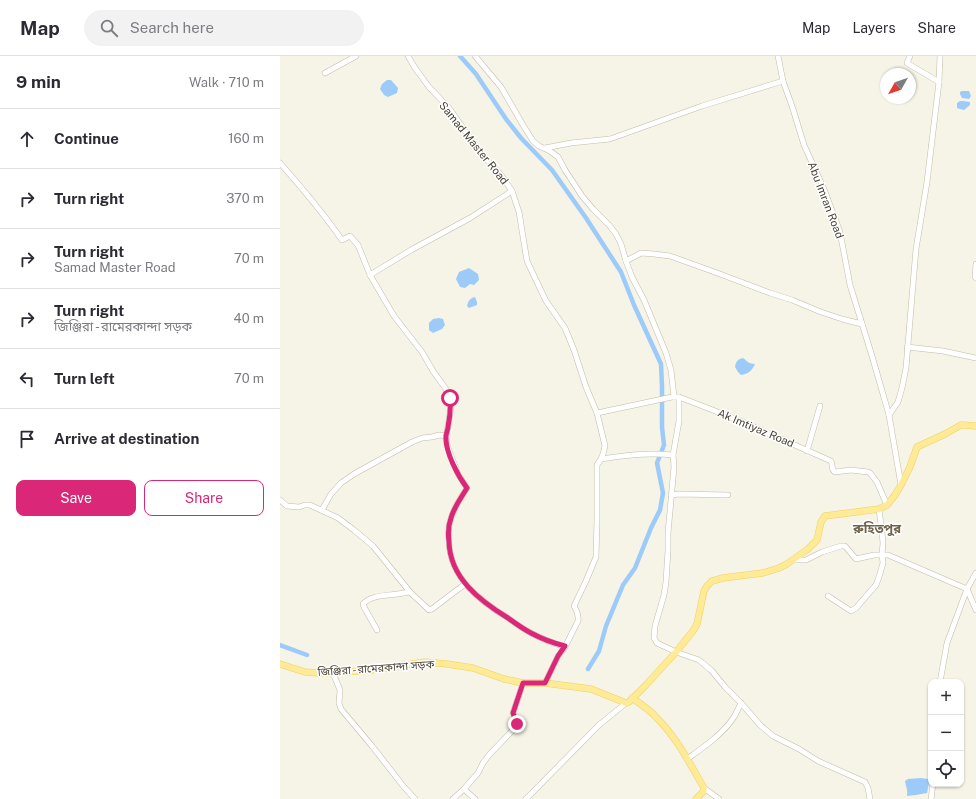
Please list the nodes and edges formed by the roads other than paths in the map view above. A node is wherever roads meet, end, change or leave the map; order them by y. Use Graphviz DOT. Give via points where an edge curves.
graph roads {
  1 [pos="356,56"];
  2 [pos="408,56"];
  3 [pos="475,56"];
  4 [pos="778,56"];
  5 [pos="910,56"];
  6 [pos="940,56"];
  7 [pos="325,73"];
  8 [pos="783,81"];
  9 [pos="938,82"];
  10 [pos="544,148"];
  11 [pos="280,163"];
  12 [pos="512,191"];
  13 [pos="626,261"];
  14 [pos="976,264"];
  15 [pos="370,275"];
  16 [pos="976,278"];
  17 [pos="862,324"];
  18 [pos="907,346"];
  19 [pos="976,358"];
  20 [pos="675,397"];
  21 [pos="820,406"];
  22 [pos="597,413"];
  23 [pos="889,415"];
  24 [pos="976,426"];
  25 [pos="446,436"];
  26 [pos="807,450"];
  27 [pos="673,455"];
  28 [pos="601,459"];
  29 [pos="901,485"];
  30 [pos="671,495"];
  31 [pos="728,495"];
  32 [pos="280,500"];
  33 [pos="887,505"];
  34 [pos="879,509"];
  35 [pos="322,510"];
  36 [pos="882,555"];
  37 [pos="794,560"];
  38 [pos="976,573"];
  39 [pos="465,584"];
  40 [pos="968,589"];
  41 [pos="410,592"];
  42 [pos="828,596"];
  43 [pos="976,610"];
  44 [pos="377,630"];
  45 [pos="565,646"];
  46 [pos="676,652"];
  47 [pos="280,664"];
  48 [pos="333,673"];
  49 [pos="941,679"];
  50 [pos="523,683"];
  51 [pos="545,683"];
  52 [pos="632,698"];
  53 [pos="626,703"];
  54 [pos="742,703"];
  55 [pos="687,759"];
  56 [pos="933,787"];
  57 [pos="704,788"];
  58 [pos="464,789"];
  59 [pos="528,798"];
  60 [pos="415,799"];
  61 [pos="453,799"];
  62 [pos="475,799"];
  63 [pos="697,799"];
  64 [pos="719,799"];
  65 [pos="870,799"];
  66 [pos="931,799"];
  1 -- 7 [label="street"];
  2 -- 12 [label="street, Samad Master Road" via="429,87 449,108"];
  3 -- 10 [label="street" via="501,87 529,135"];
  4 -- 8 [label="street, Abu Imran Road"];
  5 -- 9 [label="street" via="907,63"];
  6 -- 9 [label="street"];
  8 -- 10 [label="street" via="702,106 610,139"];
  8 -- 17 [label="street, Abu Imran Road" via="804,145 840,232 850,285"];
  9 -- 18 [label="street" via="927,182 916,249"];
  10 -- 13 [label="street" via="558,157 582,196 616,234"];
  11 -- 15 [label="street" via="327,218 342,240 350,236 358,245"];
  12 -- 15 [label="street"];
  12 -- 22 [label="street, Samad Master Road" via="519,212 527,261 546,300 564,328"];
  13 -- 17 [label="street" via="641,253 670,256 821,312"];
  13 -- 20 [label="street" via="666,353"];
  14 -- 16 [label="street"];
  15 -- 25 [label="street" via="394,316 446,389 451,407"];
  17 -- 23 [label="street, Abu Imran Road"];
  18 -- 19 [label="street"];
  18 -- 23 [label="street" via="902,388 898,402"];
  20 -- 22 [label="street"];
  20 -- 26 [label="street, Ak Imtiyaz Road" via="736,419"];
  20 -- 27 [label="street" via="679,421"];
  21 -- 26 [label="street"];
  22 -- 28 [label="street, Samad Master Road" via="605,446"];
  23 -- 29 [label="street, Abu Imran Road"];
  24 -- 29 [label="main road" via="964,424 917,447"];
  25 -- 35 [label="street" via="439,435 412,442 354,474 331,494"];
  25 -- 39 [label="street" via="454,465 467,488 456,505 448,530 453,563"];
  26 -- 33 [label="street, Ak Imtiyaz Road" via="831,461 832,470 835,472 851,470 870,473"];
  27 -- 28 [label="street"];
  27 -- 30 [label="street"];
  28 -- 45 [label="street, Samad Master Road" via="597,465 596,558 574,606 579,617"];
  29 -- 33 [label="main road"];
  30 -- 31 [label="street"];
  30 -- 46 [label="street" via="666,582 654,638 657,643"];
  32 -- 35 [label="street" via="287,506 310,505"];
  33 -- 34 [label="main road"];
  34 -- 36 [label="street" via="883,538"];
  34 -- 37 [label="main road" via="825,516 817,540"];
  35 -- 41 [label="street" via="338,518 373,546"];
  36 -- 37 [label="street" via="856,559 845,546 822,552 806,560"];
  36 -- 40 [label="street" via="888,555"];
  36 -- 42 [label="street" via="883,563 876,585 856,608 851,611"];
  37 -- 46 [label="main road" via="763,573 712,581 704,592 697,624"];
  38 -- 40 [label="street"];
  39 -- 41 [label="street" via="432,610"];
  39 -- 45 [label="street" via="478,598 513,622 531,633"];
  40 -- 43 [label="street"];
  40 -- 49 [label="street" via="947,643"];
  41 -- 44 [label="street" via="386,595 363,604"];
  45 -- 51 [label="street, Samad Master Road"];
  46 -- 52 [label="main road"];
  46 -- 54 [label="street" via="699,660"];
  47 -- 48 [label="main road, জিঞ্জিরা - রামেরকান্দা সড়ক" via="305,672"];
  48 -- 50 [label="main road, জিঞ্জিরা - রামেরকান্দা সড়ক" via="425,662 472,668"];
  48 -- 60 [label="street" via="340,690 341,709"];
  50 -- 51 [label="main road, জিঞ্জিরা - রামেরকান্দা সড়ক"];
  50 -- 58 [label="street" via="513,713 517,724"];
  51 -- 53 [label="main road, জিঞ্জিরা - রামেরকান্দা সড়ক" via="591,689"];
  52 -- 53 [label="main road"];
  52 -- 55 [label="main road" via="661,722"];
  53 -- 59 [label="street" via="599,725"];
  54 -- 55 [label="street" via="728,724"];
  54 -- 65 [label="street" via="760,726 773,736 818,761 865,782"];
  55 -- 57 [label="main road"];
  56 -- 66 [label="street"];
  57 -- 63 [label="main road"];
  57 -- 64 [label="street"];
  58 -- 61 [label="street"];
  58 -- 62 [label="street"];
}
